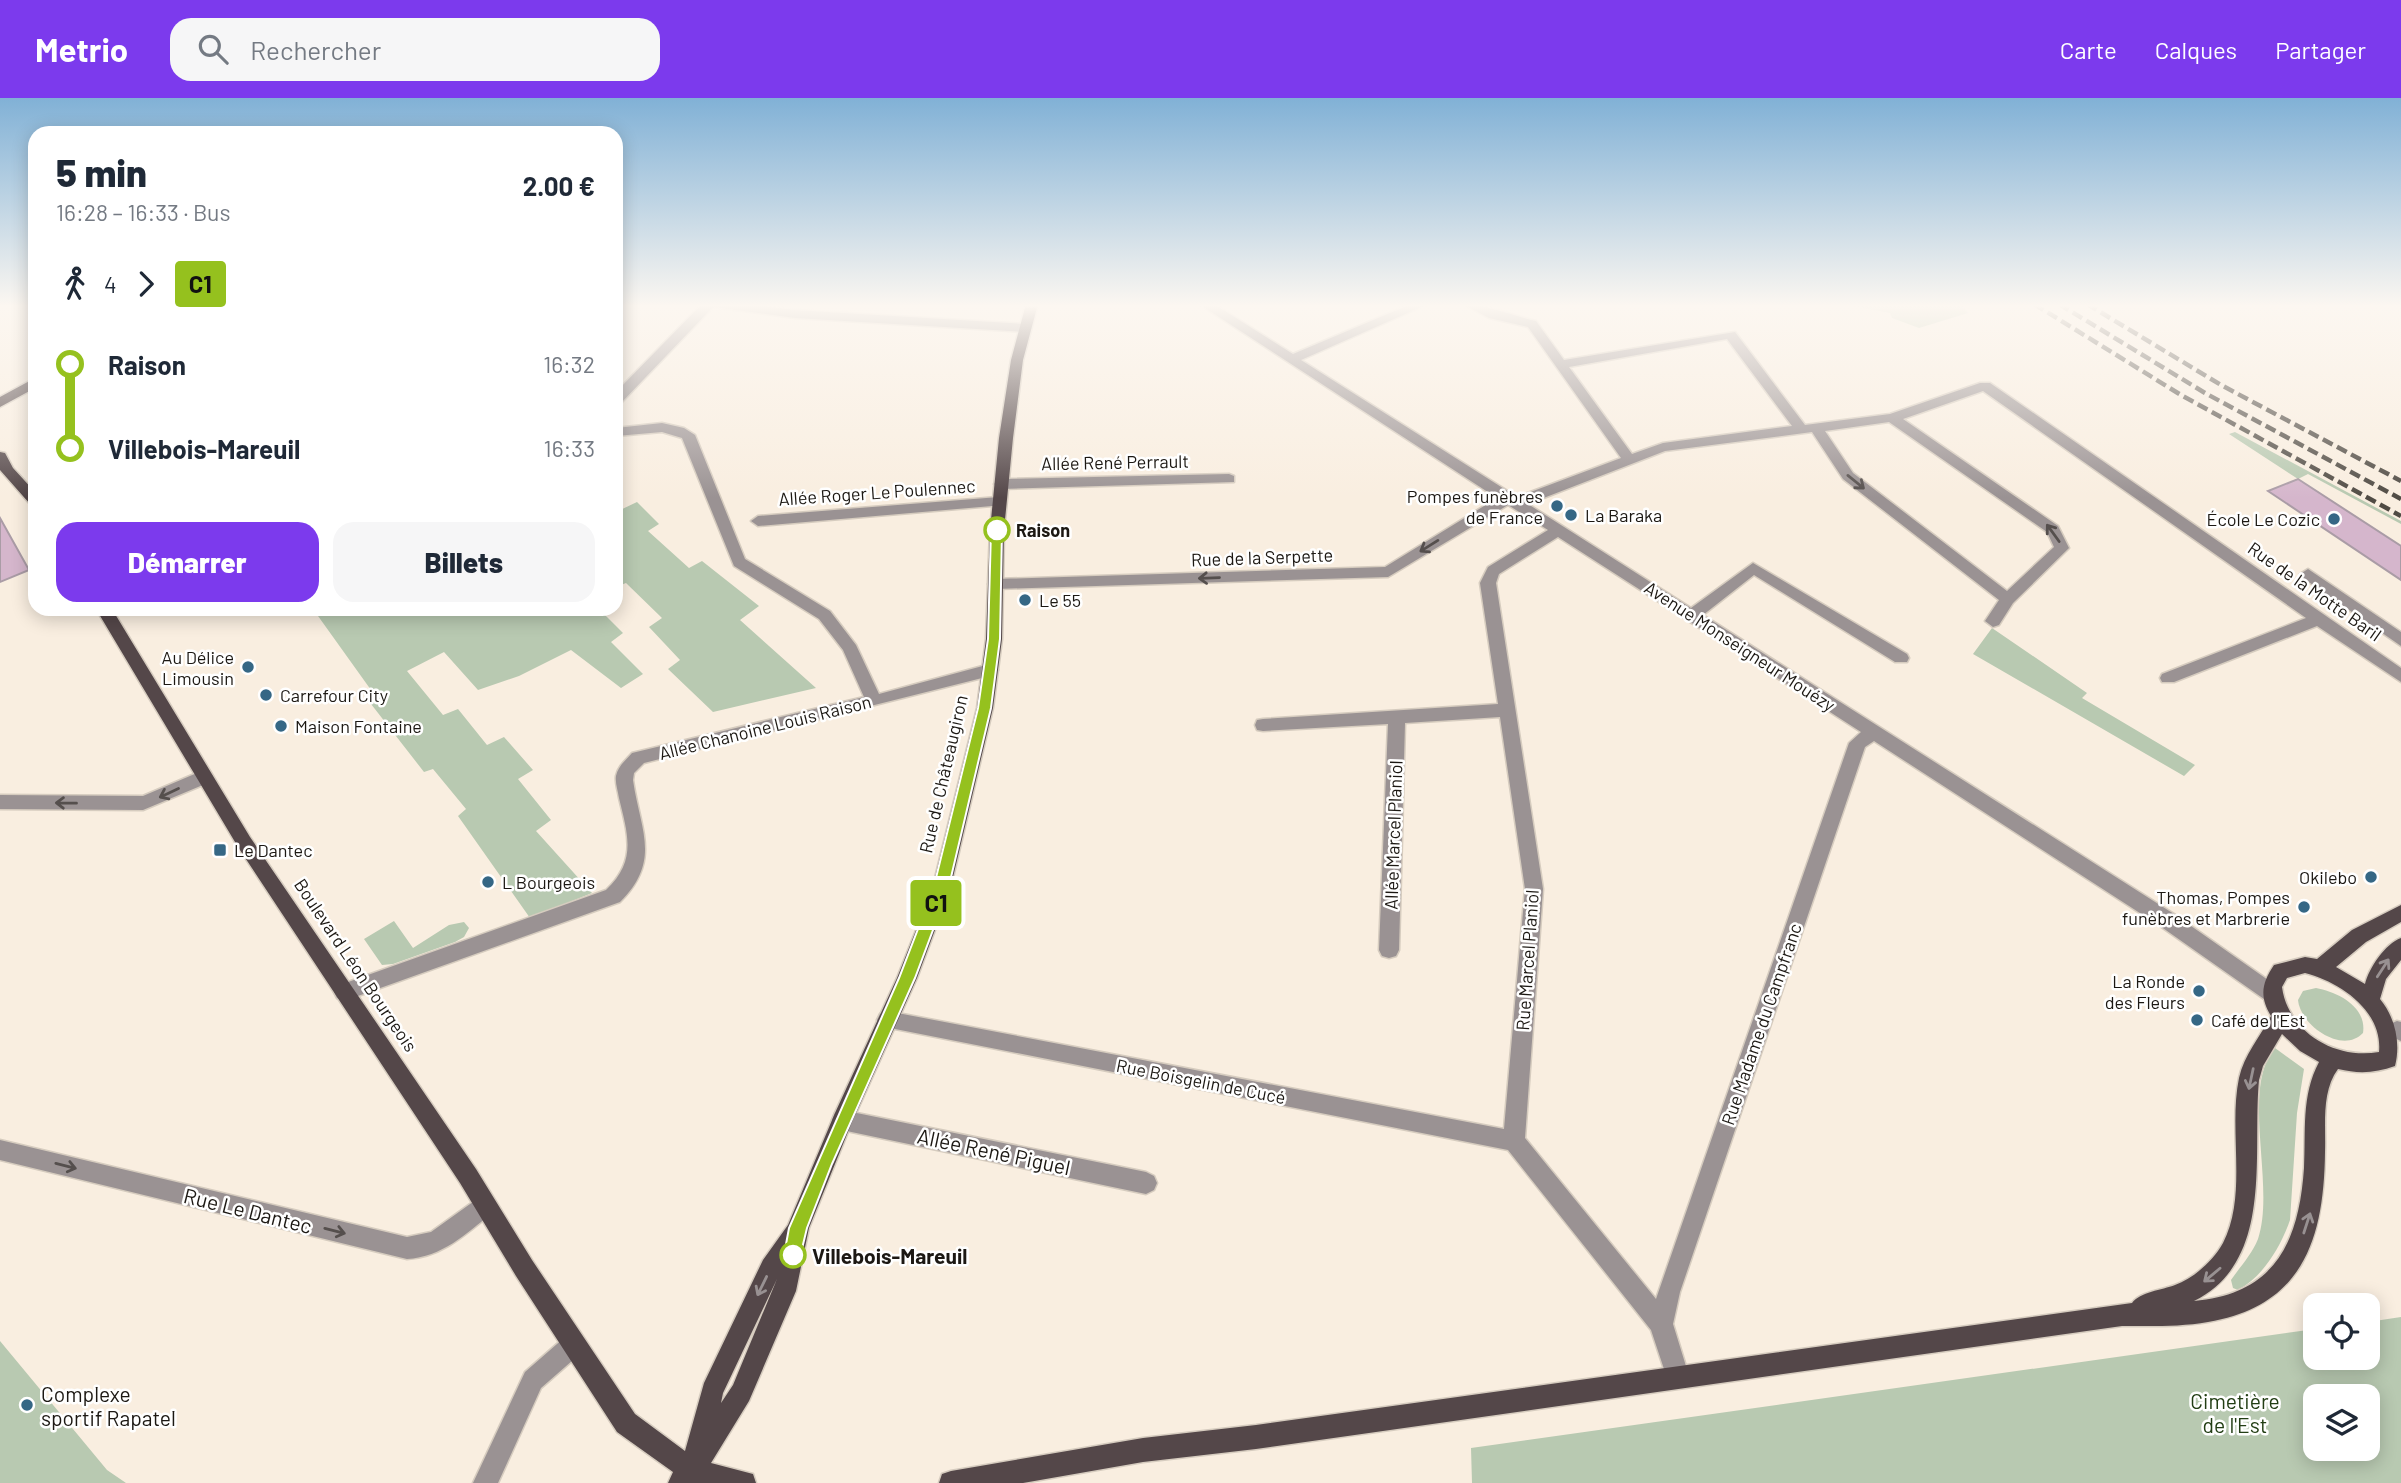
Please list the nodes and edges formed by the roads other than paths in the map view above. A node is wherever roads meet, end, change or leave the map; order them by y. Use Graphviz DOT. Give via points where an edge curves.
graph roads {
  1 [pos="646,369"];
  2 [pos="1017,369"];
  3 [pos="1304,369"];
  4 [pos="1566,369"];
  5 [pos="1758,369"];
  6 [pos="28,387"];
  7 [pos="623,393"];
  8 [pos="0,403"];
  9 [pos="1892,418"];
  10 [pos="1809,429"];
  11 [pos="623,431"];
  12 [pos="0,456"];
  13 [pos="1629,460"];
  14 [pos="1229,479"];
  15 [pos="1001,484"];
  16 [pos="28,493"];
  17 [pos="1512,500"];
  18 [pos="999,502"];
  19 [pos="758,520"];
  20 [pos="1559,530"];
  21 [pos="2308,574"];
  22 [pos="996,584"];
  23 [pos="2008,599"];
  24 [pos="1692,615"];
  25 [pos="108,616"];
  26 [pos="2320,618"];
  27 [pos="1993,621"];
  28 [pos="2401,640"];
  29 [pos="1901,658"];
  30 [pos="990,670"];
  31 [pos="2401,676"];
  32 [pos="2168,678"];
  33 [pos="874,701"];
  34 [pos="1508,710"];
  35 [pos="1397,719"];
  36 [pos="1263,725"];
  37 [pos="1874,732"];
  38 [pos="204,777"];
  39 [pos="0,802"];
  40 [pos="2401,913"];
  41 [pos="2401,946"];
  42 [pos="1389,950"];
  43 [pos="2322,967"];
  44 [pos="344,992"];
  45 [pos="2271,993"];
  46 [pos="2372,994"];
  47 [pos="2280,1018"];
  48 [pos="887,1020"];
  49 [pos="2399,1031"];
  50 [pos="2397,1056"];
  51 [pos="2334,1059"];
  52 [pos="842,1120"];
  53 [pos="1514,1141"];
  54 [pos="0,1150"];
  55 [pos="1146,1183"];
  56 [pos="484,1205"];
  57 [pos="2122,1315"];
  58 [pos="1661,1324"];
  59 [pos="573,1345"];
  60 [pos="1678,1376"];
  61 [pos="687,1479"];
  62 [pos="485,1483"];
  63 [pos="744,1483"];
  64 [pos="951,1483"];
  1 -- 7 [label="street"];
  2 -- 15 [label="main road, Rue de Châteaugiron"];
  3 -- 17 [label="street, Avenue Monseigneur Mouézy"];
  4 -- 13 [label="street"];
  5 -- 10 [label="street"];
  6 -- 8 [label="main road"];
  9 -- 10 [label="street, Rue de la Motte Baril"];
  23 -- 9 [label="street, one-way" via="2063,548 2053,529"];
  9 -- 26 [label="street, Rue de la Motte Baril" via="1985,386"];
  10 -- 13 [label="street, Rue de la Motte Baril" via="1663,447"];
  10 -- 23 [label="street, one-way" via="1848,476"];
  11 -- 33 [label="street" via="675,428 688,435 739,562 816,608 848,643"];
  12 -- 16 [label="main road"];
  13 -- 17 [label="street, Rue de la Motte Baril"];
  14 -- 15 [label="street, Allée René Perrault"];
  15 -- 18 [label="main road, Rue de Châteaugiron"];
  17 -- 20 [label="street, Avenue Monseigneur Mouézy"];
  17 -- 22 [label="street, Rue de la Serpette, one-way" via="1388,572"];
  18 -- 19 [label="street, Allée Roger Le Poulennec"];
  18 -- 22 [label="main road, Rue de Châteaugiron"];
  20 -- 24 [label="street, Avenue Monseigneur Mouézy"];
  20 -- 34 [label="street, Rue Marcel Planiol" via="1493,571 1488,583"];
  21 -- 28 [label="street"];
  22 -- 30 [label="main road, Rue de Châteaugiron"];
  23 -- 27 [label="street"];
  24 -- 29 [label="street" via="1754,568"];
  24 -- 37 [label="street, Avenue Monseigneur Mouézy"];
  25 -- 38 [label="main road, Boulevard Léon Bourgeois"];
  26 -- 31 [label="street, Rue de la Motte Baril"];
  26 -- 32 [label="street"];
  30 -- 33 [label="street, Allée Chanoine Louis Raison"];
  30 -- 48 [label="main road, Rue de Châteaugiron" via="977,750 941,890"];
  33 -- 44 [label="street, Allée Chanoine Louis Raison" via="638,758 624,781 638,844 637,862 628,884 613,896"];
  34 -- 35 [label="street"];
  34 -- 53 [label="street, Rue Marcel Planiol" via="1534,889"];
  35 -- 36 [label="street"];
  35 -- 42 [label="street, Allée Marcel Planiol"];
  37 -- 45 [label="street, Avenue Monseigneur Mouézy" via="2167,920"];
  37 -- 58 [label="street, Rue Madame du Campfranc" via="1858,743"];
  38 -- 39 [label="street, one-way" via="143,803"];
  38 -- 44 [label="main road, Boulevard Léon Bourgeois"];
  40 -- 43 [label="main road" via="2359,936"];
  46 -- 41 [label="main road, one-way" via="2377,975"];
  43 -- 45 [label="main road" via="2298,965 2280,972"];
  43 -- 46 [label="main road"];
  44 -- 56 [label="main road, Boulevard Léon Bourgeois"];
  45 -- 47 [label="main road"];
  46 -- 49 [label="main road"];
  47 -- 51 [label="main road" via="2303,1042"];
  47 -- 57 [label="main road, one-way" via="2249,1079 2242,1215 2230,1256 2190,1291"];
  48 -- 52 [label="main road, Rue de Châteaugiron"];
  48 -- 53 [label="street, Rue Boisgelin de Cucé"];
  49 -- 50 [label="main road"];
  50 -- 51 [label="main road" via="2365,1066"];
  57 -- 51 [label="main road, one-way" via="2207,1311 2246,1302 2277,1283 2298,1250 2311,1211 2316,1092"];
  52 -- 55 [label="street, Allée René Piguel"];
  52 -- 61 [label="main road, Rue de Châteaugiron" via="798,1228 788,1283 741,1393"];
  53 -- 58 [label="street"];
  54 -- 56 [label="street, Rue Le Dantec, one-way" via="407,1248 433,1244"];
  56 -- 59 [label="main road, Boulevard Léon Bourgeois"];
  57 -- 60 [label="main road"];
  58 -- 60 [label="street"];
  59 -- 61 [label="main road, Boulevard Léon Bourgeois" via="626,1423"];
  59 -- 62 [label="street" via="533,1380"];
  60 -- 64 [label="main road" via="1143,1450"];
  61 -- 63 [label="main road"];
}
